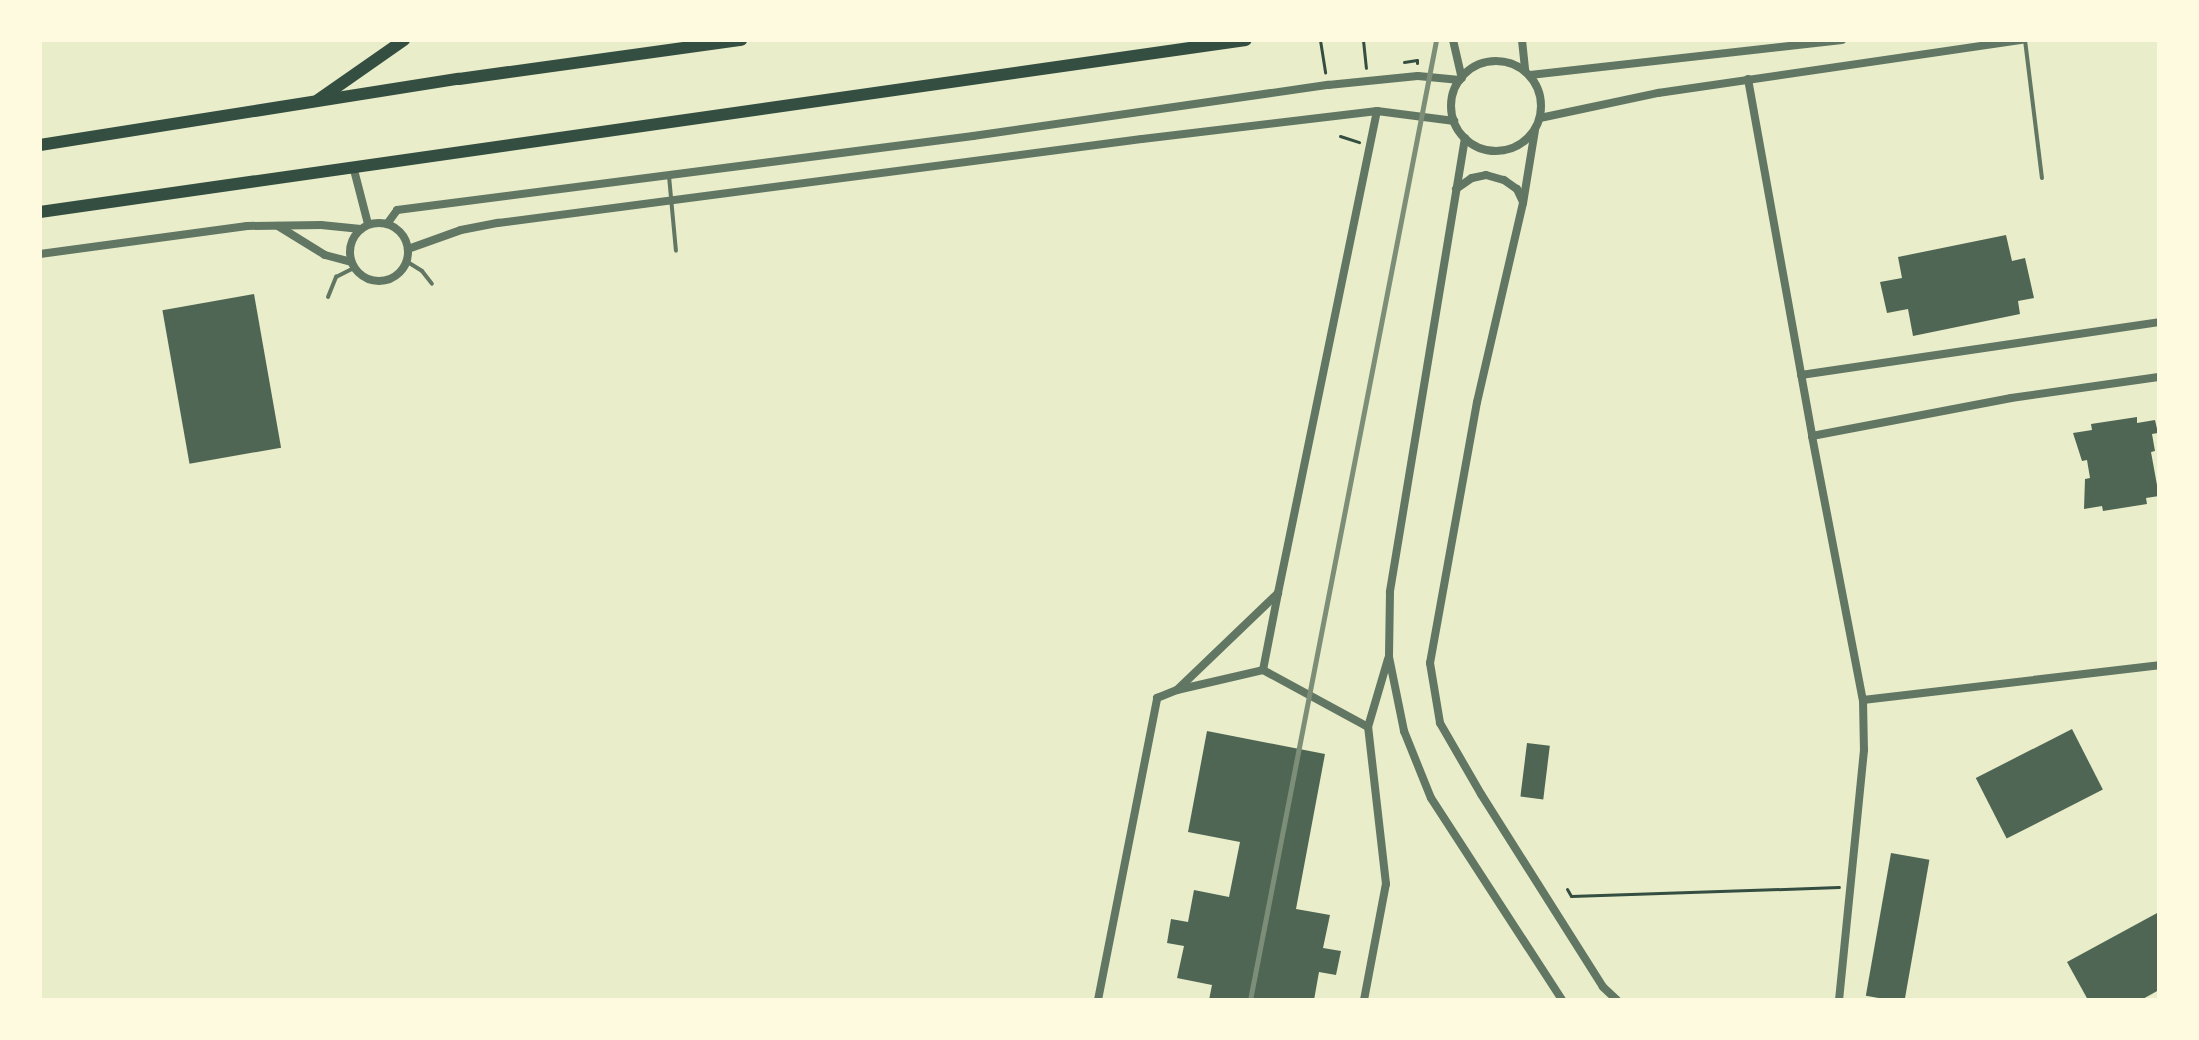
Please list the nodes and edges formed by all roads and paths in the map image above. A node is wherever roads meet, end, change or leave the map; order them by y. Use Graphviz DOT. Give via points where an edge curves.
graph roads {
  1 [pos="404,40"];
  2 [pos="741,40"];
  3 [pos="1246,40"];
  4 [pos="1320,40"];
  5 [pos="1363,40"];
  6 [pos="1453,40"];
  7 [pos="1522,40"];
  8 [pos="1842,40"];
  9 [pos="2023,40"];
  10 [pos="1366,69"];
  11 [pos="1325,73"];
  12 [pos="1528,73"];
  13 [pos="1461,79"];
  14 [pos="1748,79"];
  15 [pos="315,102"];
  16 [pos="1377,111"];
  17 [pos="1540,118"];
  18 [pos="1454,121"];
  19 [pos="1535,130"];
  20 [pos="1340,136"];
  21 [pos="1465,138"];
  22 [pos="40,145"];
  23 [pos="1370,145"];
  24 [pos="353,166"];
  25 [pos="669,176"];
  26 [pos="2042,178"];
  27 [pos="1456,189"];
  28 [pos="671,199"];
  29 [pos="1523,203"];
  30 [pos="40,212"];
  31 [pos="387,224"];
  32 [pos="278,226"];
  33 [pos="364,227"];
  34 [pos="408,249"];
  35 [pos="676,251"];
  36 [pos="40,254"];
  37 [pos="406,261"];
  38 [pos="353,265"];
  39 [pos="432,284"];
  40 [pos="328,297"];
  41 [pos="2159,322"];
  42 [pos="1801,375"];
  43 [pos="2159,377"];
  44 [pos="1812,436"];
  45 [pos="1278,593"];
  46 [pos="1389,657"];
  47 [pos="2159,665"];
  48 [pos="1263,670"];
  49 [pos="1177,690"];
  50 [pos="1863,700"];
  51 [pos="1368,727"];
  52 [pos="1850,887"];
  53 [pos="1567,889"];
  54 [pos="1098,1000"];
  55 [pos="1364,1000"];
  56 [pos="1562,1000"];
  57 [pos="1617,1000"];
  58 [pos="1839,1000"];
  1 -- 15 [label="highway"];
  2 -- 15 [label="highway"];
  3 -- 24 [label="highway"];
  4 -- 11 [label="path"];
  5 -- 10 [label="path"];
  6 -- 13 [label="street"];
  7 -- 12 [label="street"];
  8 -- 12 [label="street"];
  9 -- 14 [label="street"];
  9 -- 26 [label="lane"];
  12 -- 13 [label="street" via="1514,64 1489,61"];
  12 -- 17 [label="street" via="1539,91"];
  13 -- 18 [label="street" via="1452,95"];
  13 -- 25 [label="street" via="1418,76 1328,85"];
  14 -- 17 [label="street"];
  14 -- 42 [label="street"];
  15 -- 22 [label="highway"];
  16 -- 18 [label="street"];
  16 -- 23 [label="street"];
  16 -- 28 [label="street"];
  17 -- 19 [label="street"];
  18 -- 21 [label="street"];
  19 -- 21 [label="street" via="1502,151 1488,151"];
  19 -- 29 [label="street"];
  20 -- 23 [label="path"];
  21 -- 27 [label="street"];
  23 -- 45 [label="street"];
  24 -- 30 [label="highway"];
  24 -- 33 [label="street"];
  25 -- 28 [label="lane"];
  25 -- 31 [label="street" via="397,210"];
  27 -- 29 [label="street" via="1486,175 1517,189"];
  27 -- 46 [label="street" via="1390,592"];
  28 -- 34 [label="street" via="461,230"];
  28 -- 35 [label="lane"];
  29 -- 57 [label="street" via="1477,402 1430,663 1440,723 1603,987"];
  31 -- 33 [label="street"];
  31 -- 34 [label="street" via="401,233"];
  32 -- 33 [label="street"];
  32 -- 36 [label="street"];
  32 -- 38 [label="street" via="325,255"];
  33 -- 38 [label="street" via="351,244"];
  34 -- 37 [label="street"];
  37 -- 38 [label="street" via="399,273 383,280 366,278"];
  37 -- 39 [label="lane"];
  38 -- 40 [label="lane" via="336,277"];
  41 -- 42 [label="street"];
  42 -- 44 [label="street"];
  43 -- 44 [label="street" via="2011,398"];
  44 -- 50 [label="street"];
  45 -- 48 [label="street"];
  45 -- 49 [label="street"];
  46 -- 51 [label="street"];
  46 -- 56 [label="street" via="1404,731 1431,798"];
  47 -- 50 [label="street"];
  48 -- 49 [label="street"];
  48 -- 51 [label="street"];
  49 -- 54 [label="street" via="1157,698"];
  50 -- 52 [label="street" via="1864,750"];
  51 -- 55 [label="street" via="1386,884"];
  52 -- 53 [label="path" via="1571,896"];
  52 -- 58 [label="street"];
}
